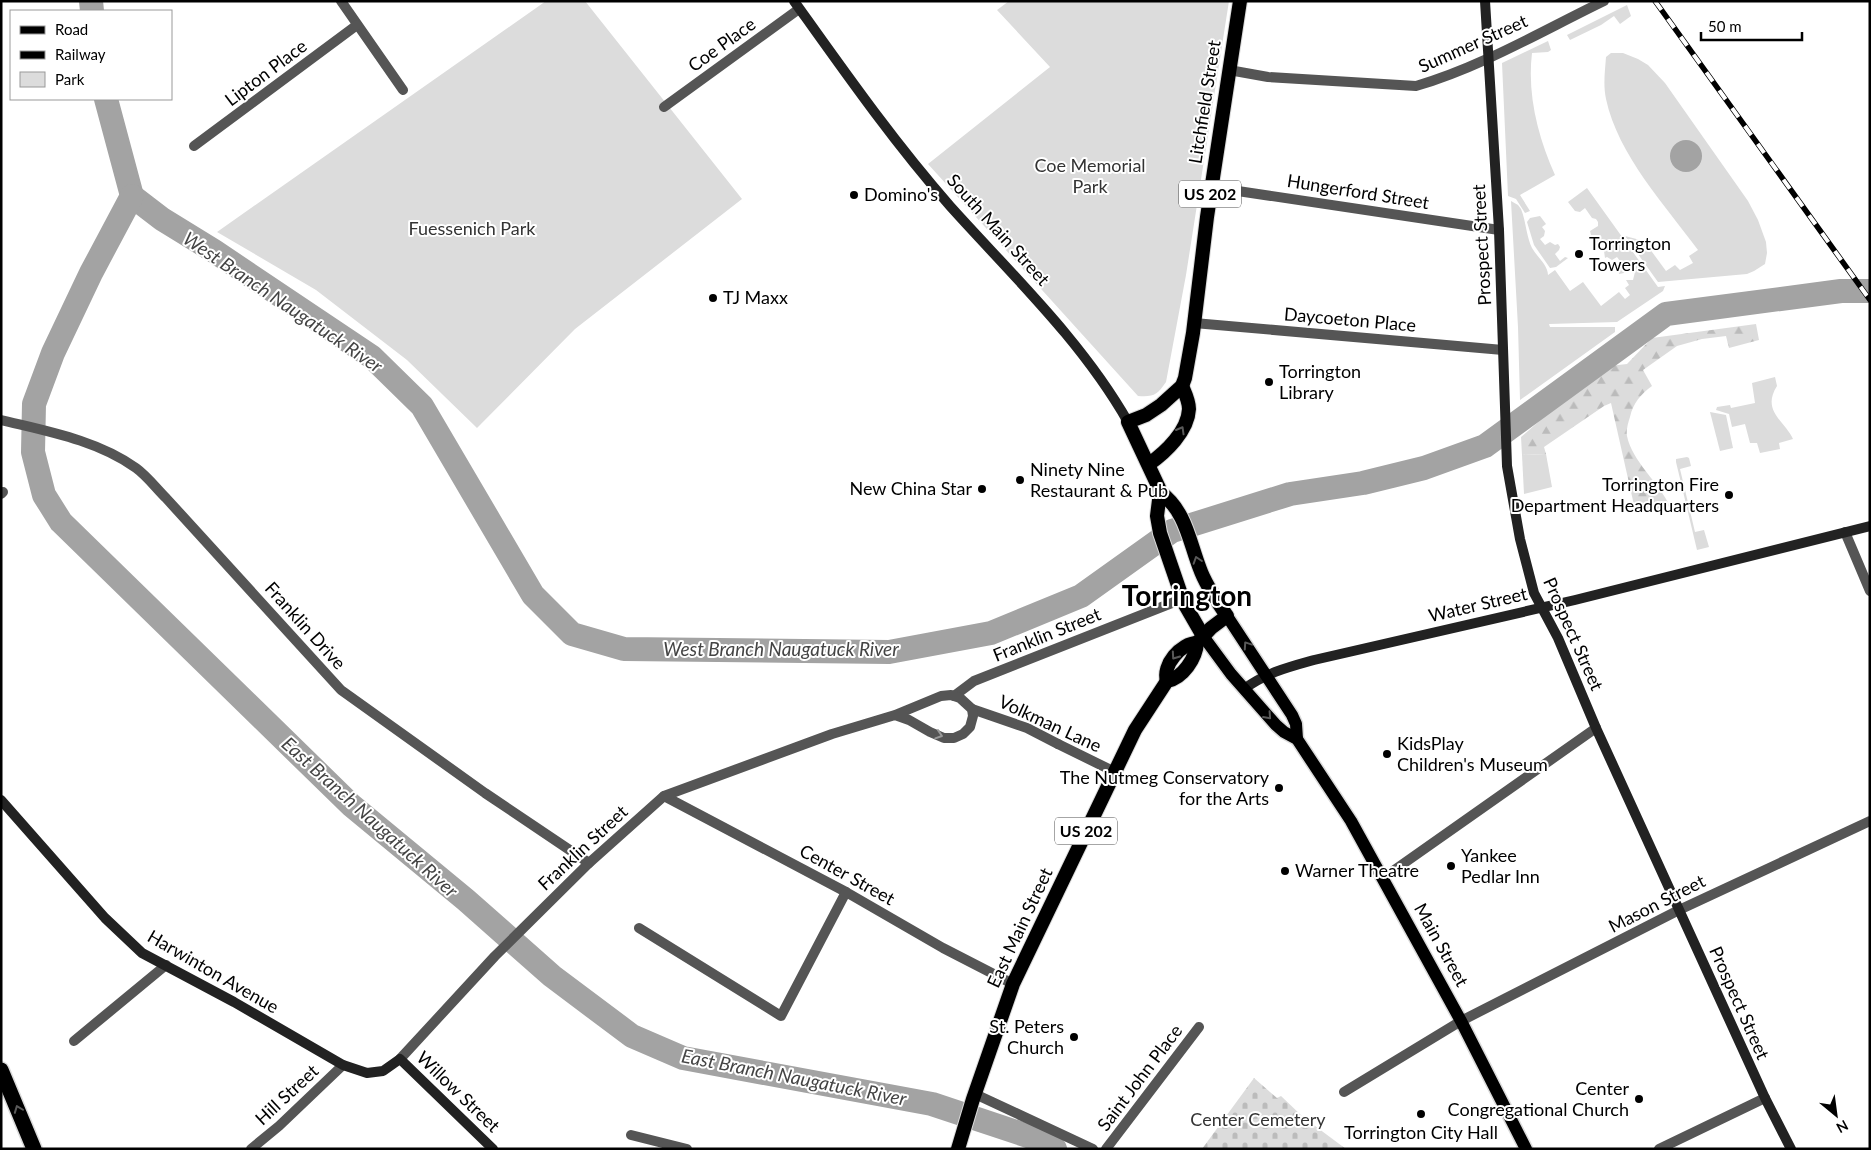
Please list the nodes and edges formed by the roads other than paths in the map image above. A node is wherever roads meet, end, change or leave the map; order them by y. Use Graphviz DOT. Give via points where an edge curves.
graph roads {
  1 [pos="341,1"];
  2 [pos="1240,1"];
  3 [pos="1485,1"];
  4 [pos="1604,1"];
  5 [pos="796,5"];
  6 [pos="357,25"];
  7 [pos="1489,57"];
  8 [pos="1229,70"];
  9 [pos="403,90"];
  10 [pos="664,107"];
  11 [pos="194,146"];
  12 [pos="1211,187"];
  13 [pos="1499,230"];
  14 [pos="1194,323"];
  15 [pos="1502,350"];
  16 [pos="1182,386"];
  17 [pos="1,420"];
  18 [pos="1128,422"];
  19 [pos="1149,464"];
  20 [pos="1160,492"];
  21 [pos="1870,526"];
  22 [pos="1845,532"];
  23 [pos="1191,541"];
  24 [pos="1168,557"];
  25 [pos="1870,591"];
  26 [pos="1181,594"];
  27 [pos="1542,607"];
  28 [pos="1227,616"];
  29 [pos="1200,639"];
  30 [pos="1266,675"];
  31 [pos="1244,689"];
  32 [pos="954,696"];
  33 [pos="972,709"];
  34 [pos="896,715"];
  35 [pos="1596,728"];
  36 [pos="1297,739"];
  37 [pos="1115,772"];
  38 [pos="664,796"];
  39 [pos="1,800"];
  40 [pos="1870,821"];
  41 [pos="590,862"];
  42 [pos="1383,878"];
  43 [pos="846,892"];
  44 [pos="1679,910"];
  45 [pos="639,928"];
  46 [pos="166,965"];
  47 [pos="1013,984"];
  48 [pos="1461,1021"];
  49 [pos="1199,1027"];
  50 [pos="74,1041"];
  51 [pos="400,1058"];
  52 [pos="343,1064"];
  53 [pos="1,1070"];
  54 [pos="1344,1092"];
  55 [pos="974,1097"];
  56 [pos="1765,1098"];
  57 [pos="631,1134"];
  58 [pos="959,1146"];
  59 [pos="34,1149"];
  60 [pos="251,1149"];
  61 [pos="493,1149"];
  62 [pos="687,1149"];
  63 [pos="1093,1149"];
  64 [pos="1106,1149"];
  65 [pos="1526,1149"];
  66 [pos="1660,1149"];
  67 [pos="1790,1149"];
  1 -- 6 [label="street"];
  2 -- 8 [label="highway, Litchfield Street / US 202"];
  3 -- 7 [label="main road, Prospect Street"];
  4 -- 7 [label="street, Summer Street"];
  5 -- 10 [label="street, Coe Place"];
  5 -- 18 [label="main road, South Main Street" via="895,141 1071,341 1103,382"];
  6 -- 9 [label="street"];
  6 -- 11 [label="street, Lipton Place"];
  7 -- 8 [label="street, Summer Street" via="1416,86 1268,78"];
  7 -- 13 [label="main road, Prospect Street"];
  8 -- 12 [label="highway, Litchfield Street / US 202"];
  12 -- 13 [label="street, Hungerford Street"];
  12 -- 14 [label="highway, Litchfield Street / US 202"];
  13 -- 15 [label="main road, Prospect Street"];
  14 -- 15 [label="street, Daycoeton Place"];
  14 -- 16 [label="highway, Litchfield Street / US 202"];
  15 -- 27 [label="main road, Prospect Street" via="1507,466 1520,539 1534,593"];
  16 -- 18 [label="highway" via="1155,410"];
  19 -- 16 [label="highway, Litchfield Street / US 202, one-way" via="1171,445 1186,420 1189,407"];
  17 -- 41 [label="street, Franklin Drive" via="66,436 112,453 137,468 341,690 485,793"];
  18 -- 19 [label="highway, South Main Street"];
  19 -- 20 [label="highway, South Main Street"];
  20 -- 23 [label="highway, South Main Street" via="1174,503"];
  20 -- 24 [label="highway, South Main Street" via="1158,525"];
  21 -- 22 [label="main road, Water Street"];
  22 -- 25 [label="street"];
  22 -- 27 [label="main road, Water Street"];
  28 -- 23 [label="highway, Main Street, one-way" via="1204,579"];
  24 -- 26 [label="highway, Main Street"];
  26 -- 29 [label="highway, Main Street"];
  26 -- 32 [label="street, Franklin Street" via="974,682"];
  27 -- 30 [label="main road, Water Street" via="1323,657"];
  27 -- 35 [label="main road, Prospect Street"];
  28 -- 29 [label="highway, East Main Street / US 202"];
  30 -- 28 [label="main road, Main Street, one-way"];
  29 -- 31 [label="main road, Main Street"];
  29 -- 37 [label="highway, East Main Street / US 202" via="1186,644 1166,670 1167,680 1143,717"];
  30 -- 31 [label="main road, Water Street"];
  30 -- 36 [label="main road, Main Street" via="1292,715"];
  31 -- 36 [label="main road, Main Street, one-way" via="1279,727"];
  32 -- 33 [label="street"];
  32 -- 34 [label="street, Franklin Street" via="941,696"];
  34 -- 33 [label="street, one-way" via="944,738 954,738 970,727"];
  33 -- 37 [label="street, Volkman Lane" via="1027,728"];
  34 -- 38 [label="street, Franklin Street" via="832,734"];
  35 -- 42 [label="street"];
  35 -- 44 [label="main road, Prospect Street"];
  36 -- 42 [label="main road, Main Street" via="1340,803"];
  37 -- 47 [label="highway, East Main Street / US 202"];
  38 -- 41 [label="street, Franklin Street"];
  38 -- 43 [label="street, Center Street"];
  39 -- 46 [label="main road, Harwinton Avenue" via="105,918 142,953"];
  40 -- 44 [label="street, Mason Street"];
  41 -- 51 [label="street, Franklin Street" via="495,956"];
  42 -- 48 [label="main road, Main Street"];
  43 -- 45 [label="street" via="781,1016"];
  43 -- 47 [label="street, Center Street"];
  44 -- 48 [label="street, Mason Street"];
  44 -- 56 [label="main road, Prospect Street"];
  46 -- 50 [label="street"];
  46 -- 52 [label="main road, Harwinton Avenue"];
  47 -- 55 [label="highway, East Main Street / US 202"];
  48 -- 54 [label="street, Mason Street"];
  48 -- 65 [label="main road, Main Street"];
  49 -- 64 [label="street, Saint John Place"];
  51 -- 52 [label="main road, Franklin Street" via="383,1071 367,1073"];
  51 -- 61 [label="main road, Willow Street"];
  52 -- 60 [label="street, Hill Street"];
  59 -- 53 [label="highway, one-way"];
  55 -- 58 [label="highway, East Main Street / US 202"];
  55 -- 63 [label="street, Saint John Place"];
  56 -- 66 [label="street"];
  56 -- 67 [label="main road, Prospect Street"];
  57 -- 62 [label="street"];
}
